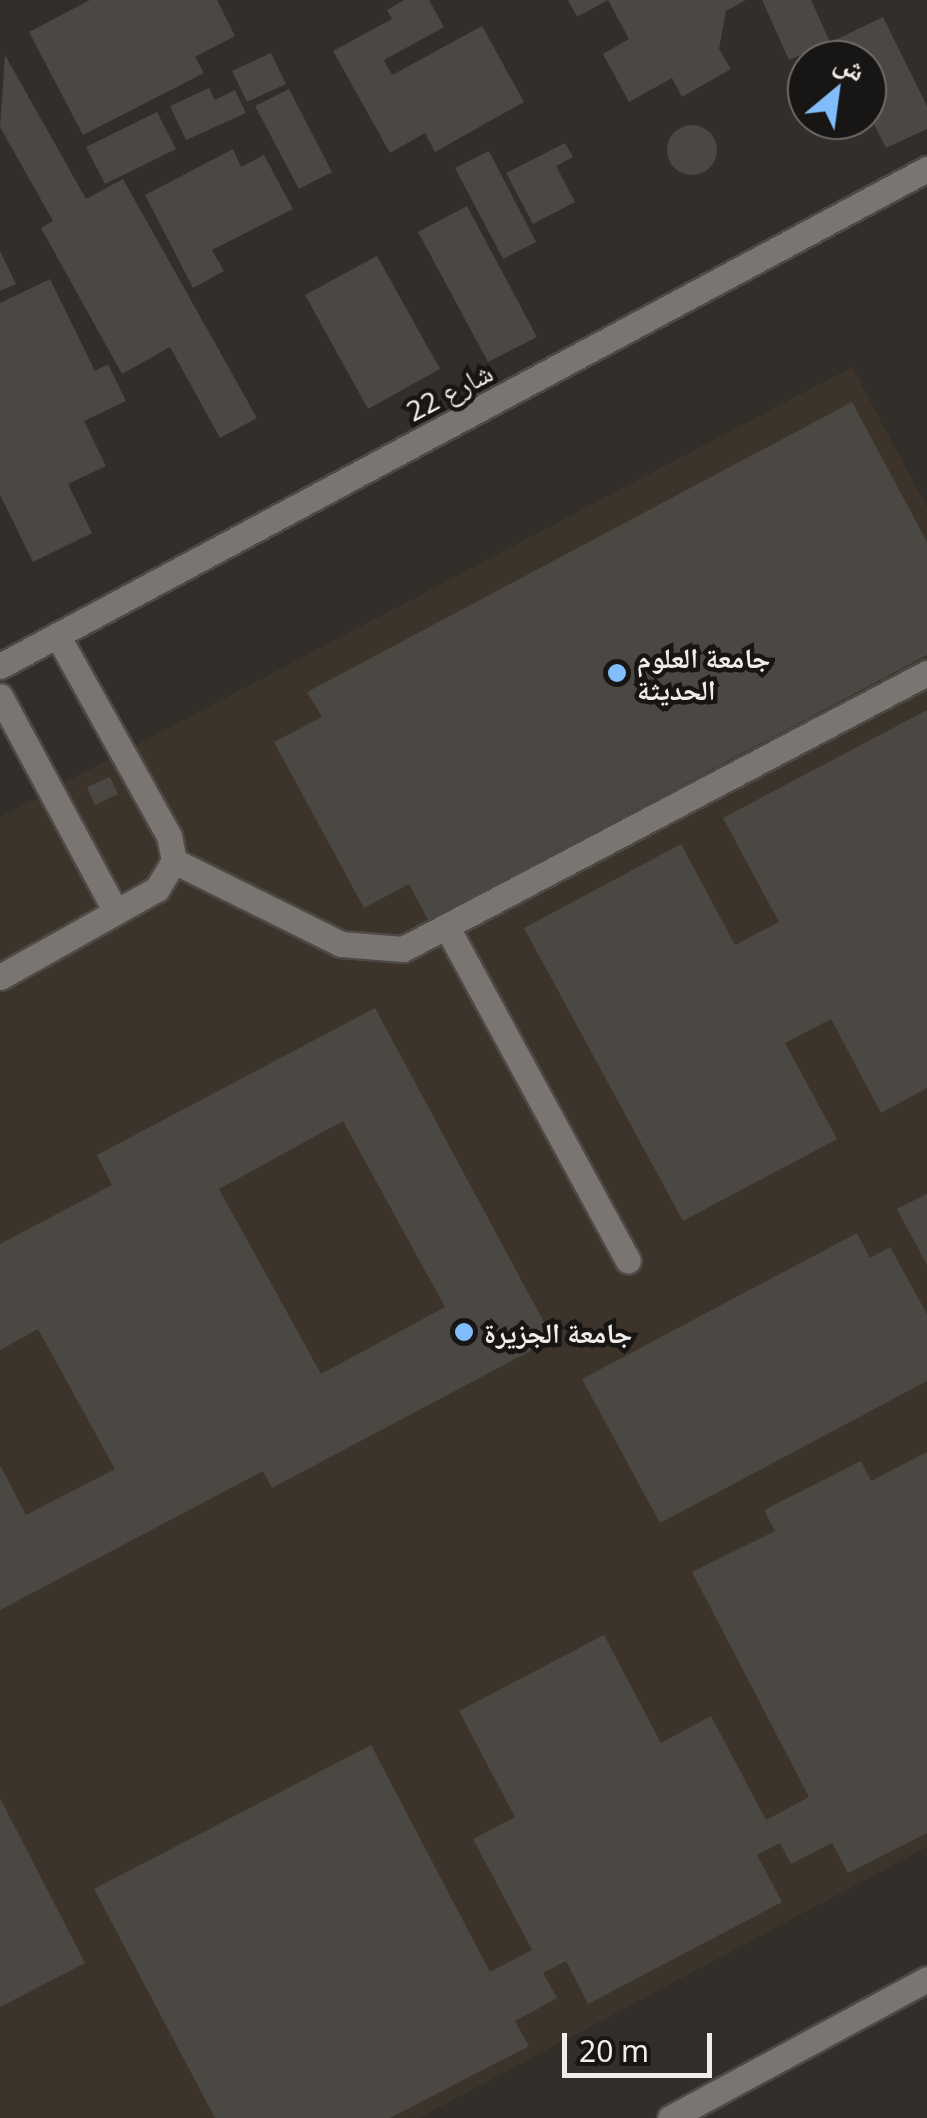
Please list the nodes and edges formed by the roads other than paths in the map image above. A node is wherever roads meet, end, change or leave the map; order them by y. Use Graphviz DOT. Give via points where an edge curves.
graph roads {
  1 [pos="927,169"];
  2 [pos="57,635"];
  3 [pos="0,666"];
  4 [pos="927,672"];
  5 [pos="0,696"];
  6 [pos="174,861"];
  7 [pos="116,912"];
  8 [pos="448,931"];
  9 [pos="0,977"];
  10 [pos="628,1260"];
  11 [pos="927,1979"];
  12 [pos="670,2118"];
  1 -- 2 [label="street, شارع 22"];
  2 -- 3 [label="street, شارع 22"];
  2 -- 6 [label="street" via="169,836"];
  4 -- 8 [label="street"];
  5 -- 7 [label="street"];
  6 -- 7 [label="street" via="157,888"];
  6 -- 8 [label="street" via="341,944 386,951"];
  7 -- 9 [label="street"];
  8 -- 10 [label="street"];
  11 -- 12 [label="street"];
}
